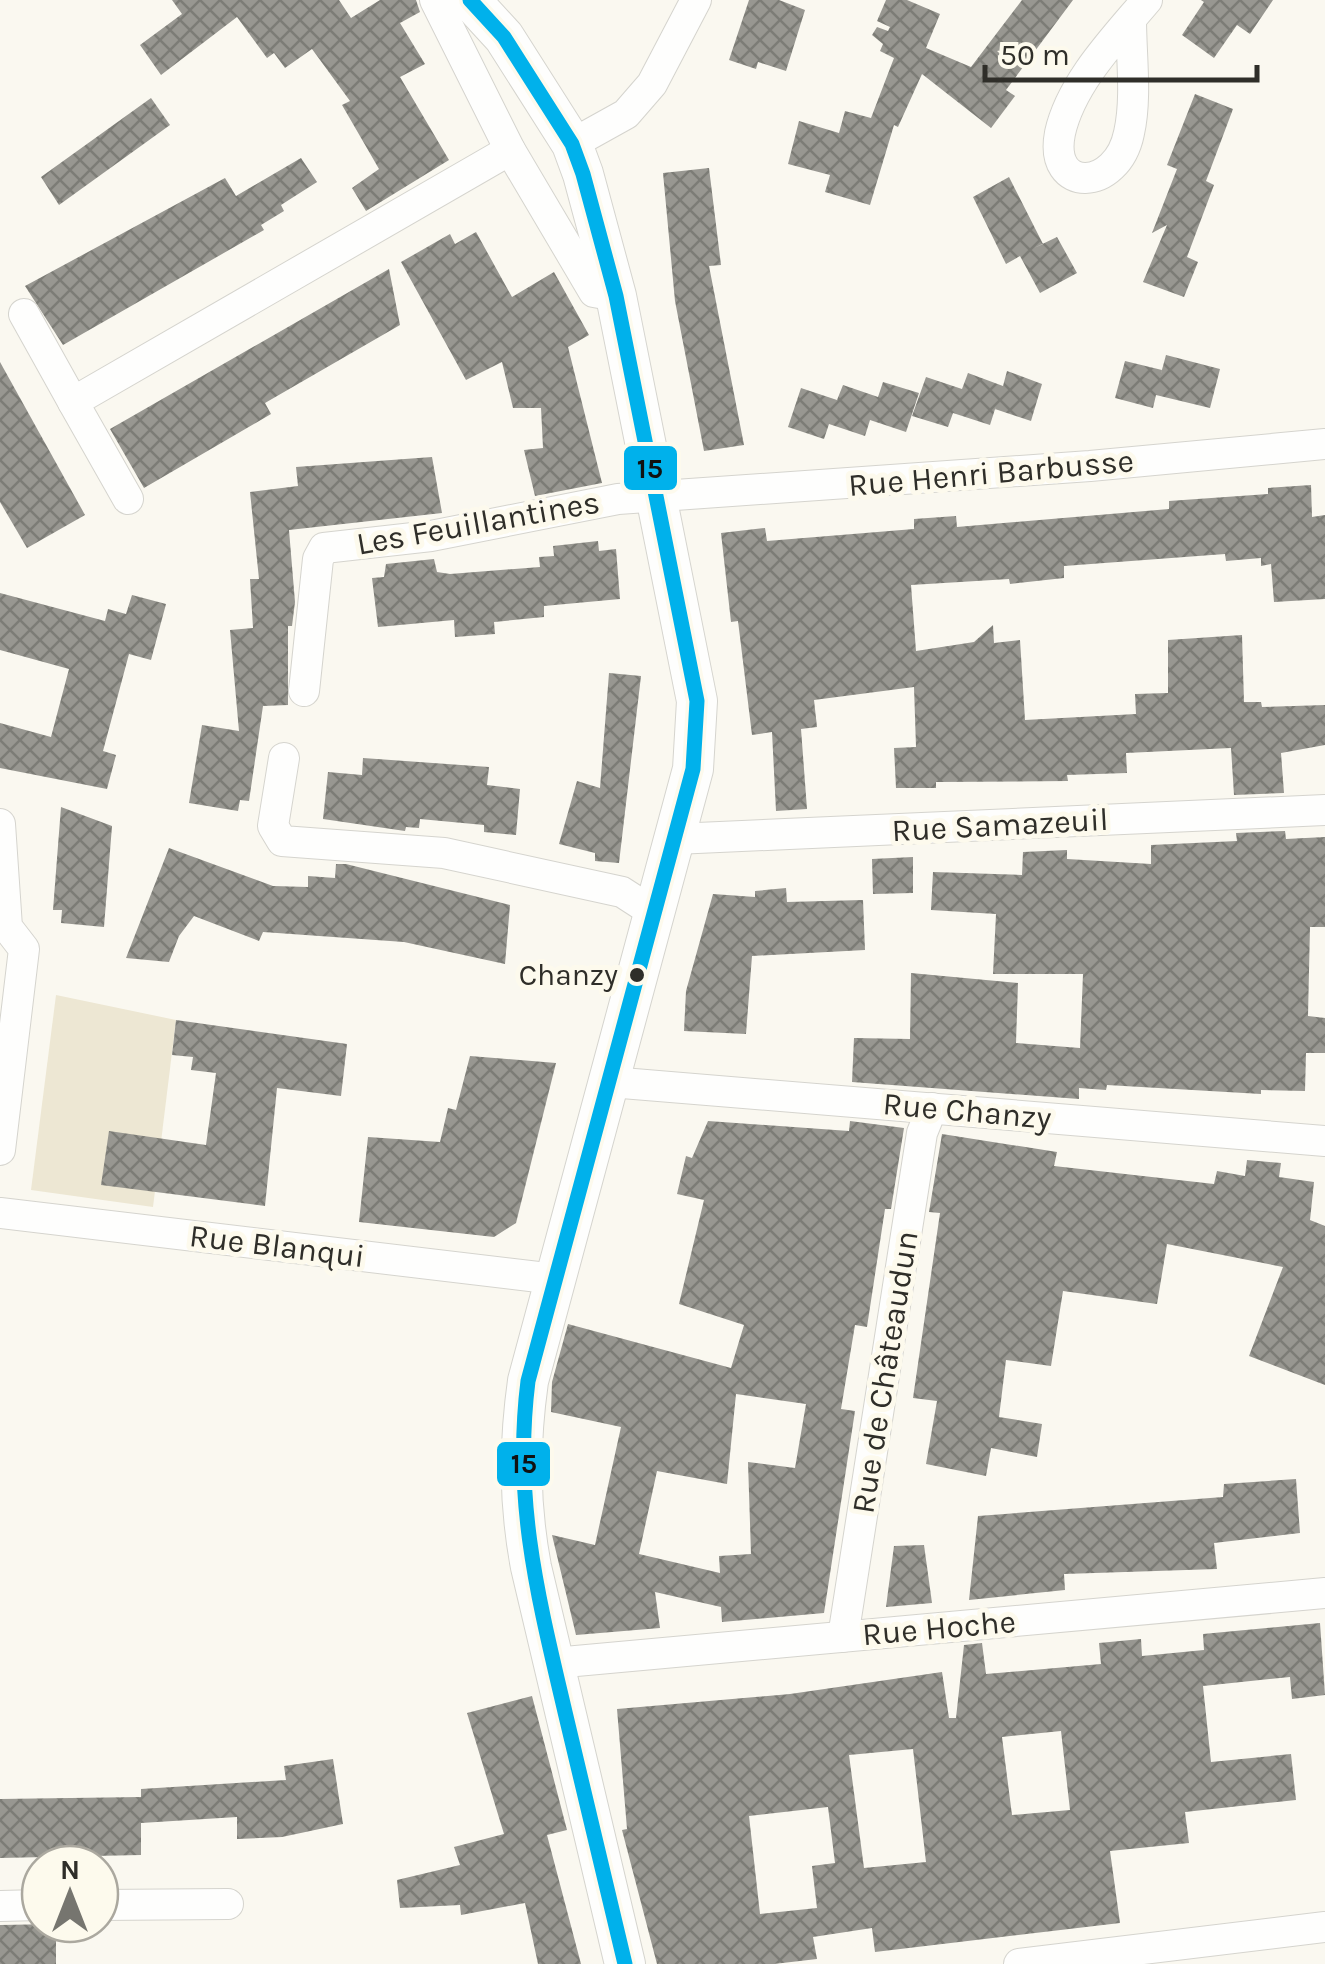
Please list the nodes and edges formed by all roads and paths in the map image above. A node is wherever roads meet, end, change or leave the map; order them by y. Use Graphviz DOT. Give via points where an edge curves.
graph roads {
  1 [pos="435,0"];
  2 [pos="470,0"];
  3 [pos="696,0"];
  4 [pos="1140,9"];
  5 [pos="572,144"];
  6 [pos="510,150"];
  7 [pos="616,296"];
  8 [pos="24,314"];
  9 [pos="73,402"];
  10 [pos="1325,444"];
  11 [pos="657,496"];
  12 [pos="128,500"];
  13 [pos="304,691"];
  14 [pos="284,758"];
  15 [pos="1325,810"];
  16 [pos="0,824"];
  17 [pos="675,839"];
  18 [pos="656,914"];
  19 [pos="610,1082"];
  20 [pos="932,1108"];
  21 [pos="1325,1141"];
  22 [pos="0,1150"];
  23 [pos="0,1213"];
  24 [pos="555,1279"];
  25 [pos="1325,1593"];
  26 [pos="843,1637"];
  27 [pos="554,1663"];
  28 [pos="228,1904"];
  29 [pos="120,1905"];
  30 [pos="1325,1927"];
  31 [pos="626,1964"];
  32 [pos="1019,1964"];
  1 -- 6 [label="street"];
  2 -- 5 [label="street" via="504,38"];
  3 -- 5 [label="street" via="652,84 626,114"];
  4 -- 4 [label="street" via="1065,116 1059,153 1078,178 1106,176 1129,134"];
  5 -- 7 [label="street"];
  6 -- 7 [label="street" via="594,292"];
  6 -- 9 [label="street"];
  7 -- 11 [label="street"];
  8 -- 9 [label="street"];
  9 -- 12 [label="street"];
  10 -- 11 [label="street, Rue Henri Barbusse"];
  11 -- 13 [label="street, Les Feuillantines" via="324,548"];
  11 -- 17 [label="street" via="697,700 693,769"];
  14 -- 18 [label="street" via="273,826 282,841 444,853 622,892"];
  15 -- 17 [label="street, Rue Samazeuil"];
  16 -- 22 [label="street" via="7,927 24,949"];
  17 -- 18 [label="street"];
  18 -- 19 [label="street"];
  19 -- 20 [label="street, Rue Chanzy"];
  19 -- 24 [label="street"];
  20 -- 21 [label="street, Rue Chanzy"];
  20 -- 26 [label="street, Rue de Châteaudun" via="922,1133"];
  23 -- 24 [label="street, Rue Blanqui"];
  24 -- 27 [label="street" via="520,1436 522,1518"];
  25 -- 26 [label="street, Rue Hoche"];
  26 -- 27 [label="street, Rue Hoche"];
  27 -- 31 [label="street"];
  28 -- 29 [label="street"];
  30 -- 32 [label="street"];
}
